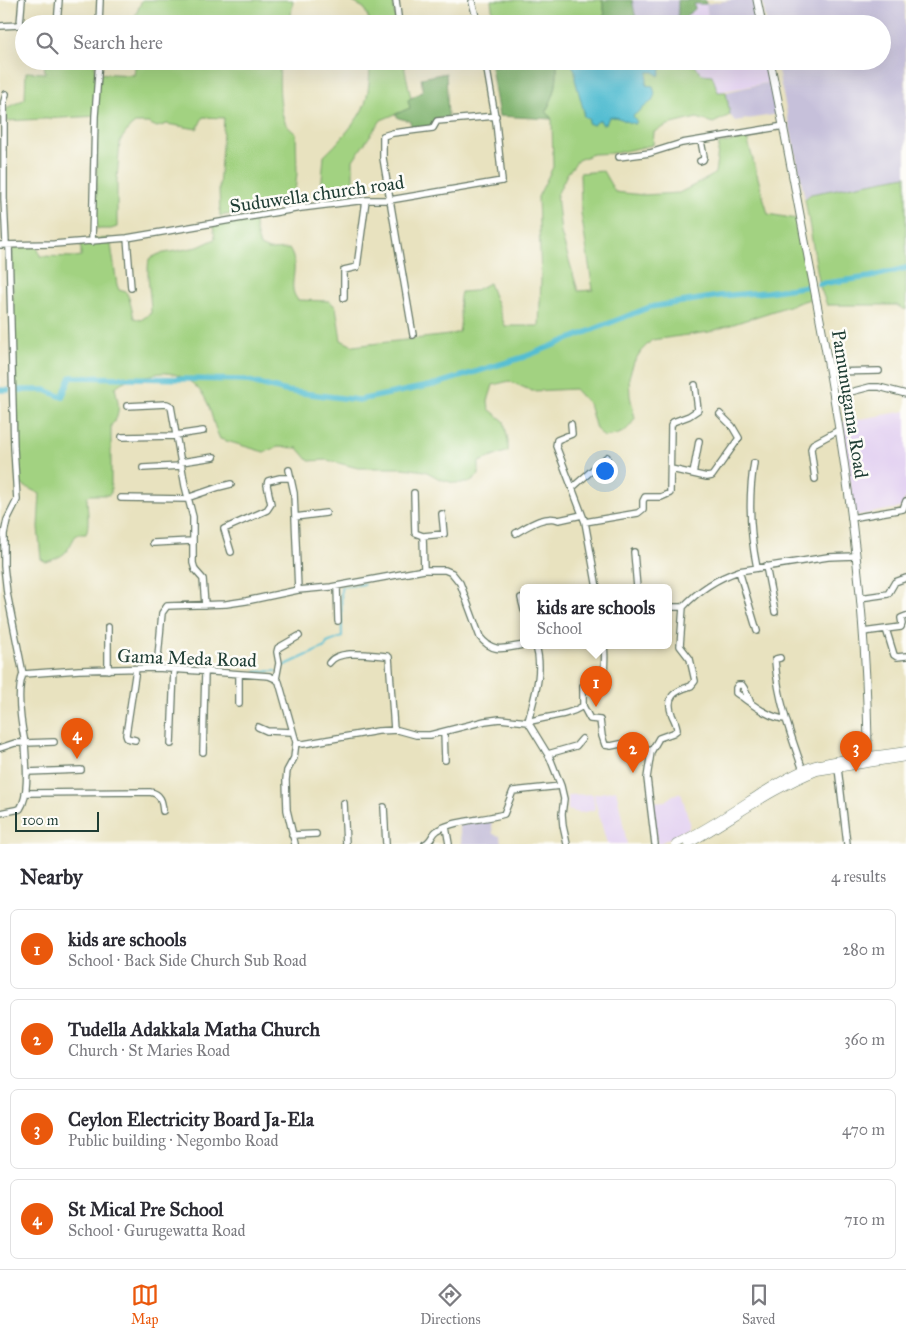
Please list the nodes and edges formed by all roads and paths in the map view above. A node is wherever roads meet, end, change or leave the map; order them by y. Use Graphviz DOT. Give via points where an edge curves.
graph roads {
  1 [pos="22,0"];
  2 [pos="60,0"];
  3 [pos="100,0"];
  4 [pos="396,0"];
  5 [pos="757,0"];
  6 [pos="472,2"];
  7 [pos="20,15"];
  8 [pos="58,15"];
  9 [pos="99,15"];
  10 [pos="398,15"];
  11 [pos="476,15"];
  12 [pos="760,15"];
  13 [pos="15,25"];
  14 [pos="0,26"];
  15 [pos="98,70"];
  16 [pos="487,70"];
  17 [pos="772,70"];
  18 [pos="6,94"];
  19 [pos="496,116"];
  20 [pos="784,126"];
  21 [pos="701,141"];
  22 [pos="619,157"];
  23 [pos="700,161"];
  24 [pos="366,200"];
  25 [pos="390,200"];
  26 [pos="127,238"];
  27 [pos="92,242"];
  28 [pos="5,245"];
  29 [pos="131,288"];
  30 [pos="344,298"];
  31 [pos="413,335"];
  32 [pos="879,371"];
  33 [pos="830,372"];
  34 [pos="694,385"];
  35 [pos="906,394"];
  36 [pos="835,396"];
  37 [pos="126,406"];
  38 [pos="720,414"];
  39 [pos="571,424"];
  40 [pos="839,430"];
  41 [pos="203,431"];
  42 [pos="176,436"];
  43 [pos="122,437"];
  44 [pos="699,441"];
  45 [pos="214,457"];
  46 [pos="607,457"];
  47 [pos="754,463"];
  48 [pos="181,464"];
  49 [pos="142,468"];
  50 [pos="671,469"];
  51 [pos="289,470"];
  52 [pos="693,474"];
  53 [pos="291,478"];
  54 [pos="815,479"];
  55 [pos="231,484"];
  56 [pos="572,488"];
  57 [pos="414,493"];
  58 [pos="120,498"];
  59 [pos="187,499"];
  60 [pos="906,501"];
  61 [pos="326,513"];
  62 [pos="442,514"];
  63 [pos="582,515"];
  64 [pos="295,517"];
  65 [pos="851,518"];
  66 [pos="585,522"];
  67 [pos="516,532"];
  68 [pos="423,536"];
  69 [pos="192,542"];
  70 [pos="153,543"];
  71 [pos="231,552"];
  72 [pos="634,552"];
  73 [pos="856,556"];
  74 [pos="766,566"];
  75 [pos="757,568"];
  76 [pos="424,570"];
  77 [pos="739,571"];
  78 [pos="906,578"];
  79 [pos="596,584"];
  80 [pos="637,584"];
  81 [pos="337,586"];
  82 [pos="298,590"];
  83 [pos="860,598"];
  84 [pos="205,605"];
  85 [pos="672,607"];
  86 [pos="683,607"];
  87 [pos="775,612"];
  88 [pos="906,616"];
  89 [pos="338,620"];
  90 [pos="108,627"];
  91 [pos="886,629"];
  92 [pos="757,632"];
  93 [pos="863,632"];
  94 [pos="299,636"];
  95 [pos="520,646"];
  96 [pos="537,649"];
  97 [pos="604,649"];
  98 [pos="906,656"];
  99 [pos="780,658"];
  100 [pos="329,663"];
  101 [pos="157,668"];
  102 [pos="136,669"];
  103 [pos="108,670"];
  104 [pos="174,670"];
  105 [pos="205,672"];
  106 [pos="23,675"];
  107 [pos="240,675"];
  108 [pos="276,679"];
  109 [pos="750,701"];
  110 [pos="239,704"];
  111 [pos="583,706"];
  112 [pos="785,719"];
  113 [pos="528,722"];
  114 [pos="258,727"];
  115 [pos="394,730"];
  116 [pos="292,732"];
  117 [pos="444,732"];
  118 [pos="582,738"];
  119 [pos="135,740"];
  120 [pos="54,742"];
  121 [pos="296,742"];
  122 [pos="25,743"];
  123 [pos="172,744"];
  124 [pos="0,748"];
  125 [pos="906,751"];
  126 [pos="203,752"];
  127 [pos="651,752"];
  128 [pos="548,754"];
  129 [pos="906,757"];
  130 [pos="868,759"];
  131 [pos="445,760"];
  132 [pos="838,768"];
  133 [pos="81,770"];
  134 [pos="803,770"];
  135 [pos="26,772"];
  136 [pos="562,786"];
  137 [pos="25,793"];
  138 [pos="344,803"];
  139 [pos="384,807"];
  140 [pos="163,811"];
  141 [pos="0,813"];
  142 [pos="446,827"];
  143 [pos="316,834"];
  144 [pos="292,835"];
  145 [pos="295,844"];
  146 [pos="346,844"];
  147 [pos="386,844"];
  148 [pos="425,844"];
  149 [pos="449,844"];
  150 [pos="567,844"];
  151 [pos="655,844"];
  152 [pos="676,844"];
  153 [pos="688,844"];
  154 [pos="847,844"];
  1 -- 7 [label="street"];
  2 -- 8 [label="street"];
  3 -- 9 [label="street"];
  4 -- 10 [label="street"];
  5 -- 12 [label="main road"];
  6 -- 11 [label="street"];
  13 -- 14 [label="street"];
  15 -- 27 [label="street"];
  16 -- 19 [label="street, Suduwella church road"];
  17 -- 20 [label="main road, Pamunugama Road"];
  18 -- 28 [label="street" via="3,153"];
  19 -- 25 [label="street, Suduwella church road" via="502,181"];
  19 -- 25 [label="street" via="437,121 433,128 382,136"];
  20 -- 21 [label="street"];
  20 -- 33 [label="main road, Pamunugama Road"];
  21 -- 22 [label="street"];
  21 -- 23 [label="street" via="704,157"];
  24 -- 25 [label="street, Suduwella church road"];
  24 -- 26 [label="street, Suduwella church road"];
  24 -- 30 [label="street" via="357,267 344,270"];
  25 -- 31 [label="street"];
  26 -- 27 [label="street, Suduwella church road"];
  26 -- 29 [label="street"];
  27 -- 28 [label="street, Suduwella church road"];
  28 -- 106 [label="street" via="17,500 5,527 4,566"];
  32 -- 33 [label="street"];
  33 -- 36 [label="main road, Pamunugama Road"];
  34 -- 50 [label="street" via="698,410 671,426"];
  35 -- 36 [label="street" via="870,387"];
  36 -- 40 [label="main road, Pamunugama Road"];
  37 -- 42 [label="street" via="170,405"];
  38 -- 52 [label="street" via="737,433 738,440 712,476"];
  39 -- 56 [label="street" via="572,434 557,440 556,446"];
  40 -- 54 [label="street" via="813,444 810,449"];
  40 -- 65 [label="main road, Pamunugama Road"];
  41 -- 42 [label="street"];
  42 -- 43 [label="street"];
  42 -- 48 [label="street"];
  44 -- 52 [label="street"];
  45 -- 48 [label="street"];
  46 -- 56 [label="street"];
  47 -- 75 [label="street" via="751,527"];
  48 -- 49 [label="street"];
  48 -- 59 [label="street"];
  50 -- 52 [label="street"];
  50 -- 66 [label="street" via="670,493 661,497 645,497 642,512"];
  51 -- 53 [label="street"];
  53 -- 64 [label="street"];
  53 -- 71 [label="street" via="268,481 271,504 267,510 224,529"];
  55 -- 59 [label="street"];
  56 -- 63 [label="street"];
  57 -- 68 [label="street" via="415,533"];
  58 -- 59 [label="street"];
  59 -- 69 [label="street" via="192,517"];
  60 -- 65 [label="street" via="903,509"];
  61 -- 64 [label="street"];
  62 -- 68 [label="street" via="444,534"];
  63 -- 66 [label="street"];
  63 -- 67 [label="street" via="562,520 546,518"];
  64 -- 82 [label="street"];
  65 -- 73 [label="main road, Pamunugama Road"];
  66 -- 79 [label="street"];
  68 -- 76 [label="street"];
  69 -- 70 [label="street"];
  69 -- 84 [label="street" via="194,570 203,579"];
  72 -- 80 [label="street"];
  73 -- 74 [label="street"];
  73 -- 83 [label="main road, Pamunugama Road"];
  74 -- 75 [label="street"];
  74 -- 87 [label="street"];
  75 -- 77 [label="street"];
  76 -- 81 [label="street"];
  76 -- 95 [label="street" via="445,570 455,576 480,637 490,647"];
  77 -- 86 [label="street" via="728,574"];
  77 -- 92 [label="street"];
  78 -- 83 [label="street" via="895,582 888,593"];
  81 -- 82 [label="street"];
  81 -- 89 [label="street"];
  82 -- 84 [label="street" via="246,602"];
  83 -- 93 [label="main road, Pamunugama Road"];
  84 -- 101 [label="street" via="167,606 162,612"];
  85 -- 86 [label="street"];
  86 -- 127 [label="street" via="680,646 690,659 695,681 672,696 670,706 677,730 659,738"];
  88 -- 91 [label="street" via="901,618 901,626"];
  90 -- 103 [label="street"];
  91 -- 93 [label="street"];
  91 -- 98 [label="street" via="894,655"];
  93 -- 130 [label="main road, Pamunugama Road"];
  94 -- 108 [label="street" via="278,648"];
  96 -- 113 [label="street" via="540,673"];
  97 -- 111 [label="street" via="605,679 583,686"];
  99 -- 112 [label="street" via="776,659 775,667"];
  100 -- 115 [label="street" via="336,656 346,654 389,657"];
  101 -- 102 [label="street, Gama Meda Road"];
  101 -- 104 [label="street, Gama Meda Road"];
  102 -- 103 [label="street, Gama Meda Road"];
  102 -- 119 [label="street" via="126,735"];
  103 -- 106 [label="street, Gama Meda Road"];
  104 -- 105 [label="street, Gama Meda Road"];
  104 -- 123 [label="street"];
  105 -- 107 [label="street, Gama Meda Road"];
  105 -- 126 [label="street"];
  106 -- 122 [label="street" via="20,683"];
  107 -- 108 [label="street, Gama Meda Road"];
  107 -- 110 [label="street"];
  108 -- 116 [label="street, Gama Meda Road"];
  109 -- 112 [label="street"];
  111 -- 113 [label="street" via="568,714"];
  111 -- 127 [label="street" via="590,719 600,720 605,745 634,741"];
  112 -- 134 [label="street"];
  113 -- 117 [label="street" via="485,721"];
  113 -- 128 [label="street"];
  114 -- 116 [label="street" via="267,731"];
  115 -- 117 [label="street" via="416,735"];
  115 -- 121 [label="street" via="314,743"];
  116 -- 121 [label="street, Gama Meda Road"];
  117 -- 131 [label="street"];
  118 -- 128 [label="street" via="576,746"];
  120 -- 122 [label="street"];
  121 -- 144 [label="street" via="286,780"];
  122 -- 124 [label="street"];
  122 -- 135 [label="street"];
  125 -- 130 [label="highway"];
  127 -- 151 [label="street" via="647,778"];
  128 -- 136 [label="street"];
  129 -- 130 [label="highway"];
  130 -- 132 [label="highway"];
  130 -- 134 [label="highway" via="815,765"];
  132 -- 153 [label="highway" via="817,771 783,787"];
  132 -- 154 [label="street"];
  133 -- 135 [label="street"];
  134 -- 152 [label="highway"];
  135 -- 137 [label="street"];
  136 -- 142 [label="street" via="513,791 504,814"];
  136 -- 150 [label="street"];
  137 -- 140 [label="street" via="150,792 160,796"];
  137 -- 141 [label="street" via="20,810"];
  138 -- 146 [label="street"];
  139 -- 147 [label="street"];
  142 -- 148 [label="street" via="435,832 430,842"];
  142 -- 149 [label="street"];
  143 -- 144 [label="street"];
  144 -- 145 [label="street"];
}
